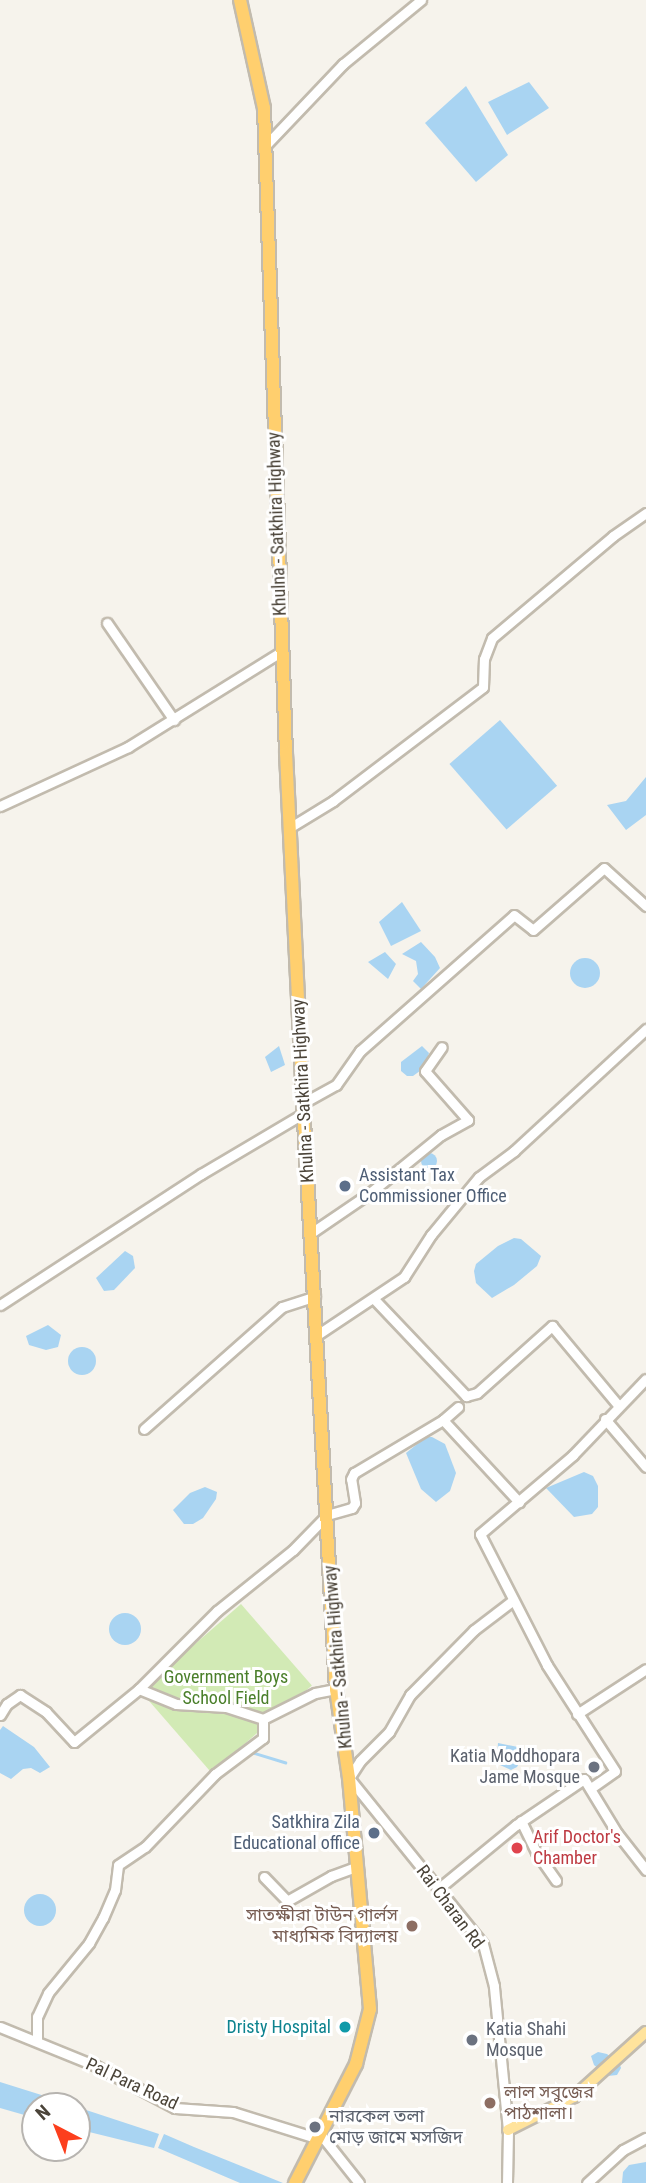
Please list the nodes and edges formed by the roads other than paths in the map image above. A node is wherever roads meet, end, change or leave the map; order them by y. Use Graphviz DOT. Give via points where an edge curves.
graph roads {
  1 [pos="240,0"];
  2 [pos="421,0"];
  3 [pos="264,147"];
  4 [pos="646,513"];
  5 [pos="107,623"];
  6 [pos="282,651"];
  7 [pos="174,720"];
  8 [pos="0,806"];
  9 [pos="289,828"];
  10 [pos="646,906"];
  11 [pos="646,1029"];
  12 [pos="442,1047"];
  13 [pos="303,1108"];
  14 [pos="311,1233"];
  15 [pos="315,1296"];
  16 [pos="374,1299"];
  17 [pos="0,1304"];
  18 [pos="317,1335"];
  19 [pos="646,1379"];
  20 [pos="618,1405"];
  21 [pos="458,1407"];
  22 [pos="605,1419"];
  23 [pos="443,1420"];
  24 [pos="144,1429"];
  25 [pos="646,1467"];
  26 [pos="519,1502"];
  27 [pos="327,1515"];
  28 [pos="512,1601"];
  29 [pos="646,1670"];
  30 [pos="139,1689"];
  31 [pos="336,1689"];
  32 [pos="576,1714"];
  33 [pos="0,1715"];
  34 [pos="263,1719"];
  35 [pos="349,1778"];
  36 [pos="591,1787"];
  37 [pos="521,1821"];
  38 [pos="356,1867"];
  39 [pos="646,1870"];
  40 [pos="264,1877"];
  41 [pos="556,1881"];
  42 [pos="438,1889"];
  43 [pos="0,2027"];
  44 [pos="646,2032"];
  45 [pos="37,2041"];
  46 [pos="508,2130"];
  47 [pos="320,2137"];
  48 [pos="646,2138"];
  49 [pos="295,2183"];
  50 [pos="359,2183"];
  51 [pos="507,2183"];
  52 [pos="587,2183"];
  1 -- 3 [label="highway, Khulna - Satkhira Highway" via="264,108"];
  2 -- 3 [label="street" via="343,64"];
  3 -- 6 [label="highway, Khulna - Satkhira Highway"];
  4 -- 9 [label="street" via="492,638 484,659 483,687"];
  5 -- 7 [label="street"];
  6 -- 7 [label="street"];
  6 -- 9 [label="highway, Khulna - Satkhira Highway"];
  7 -- 8 [label="street" via="128,747"];
  9 -- 13 [label="highway, Khulna - Satkhira Highway"];
  10 -- 13 [label="street" via="604,869 533,930 514,915 360,1051 336,1084"];
  11 -- 16 [label="street" via="514,1151 479,1177 430,1235 404,1277"];
  12 -- 14 [label="street" via="425,1071 468,1120 441,1135"];
  13 -- 14 [label="highway, Khulna - Satkhira Highway"];
  13 -- 17 [label="street"];
  14 -- 15 [label="highway, Khulna - Satkhira Highway"];
  15 -- 18 [label="highway, Khulna - Satkhira Highway"];
  15 -- 24 [label="street" via="282,1307"];
  16 -- 18 [label="street"];
  16 -- 20 [label="street" via="466,1396 477,1393 552,1326"];
  18 -- 27 [label="highway, Khulna - Satkhira Highway"];
  19 -- 20 [label="street"];
  20 -- 22 [label="street"];
  21 -- 23 [label="street"];
  22 -- 25 [label="street"];
  22 -- 26 [label="street" via="573,1455"];
  23 -- 26 [label="street"];
  23 -- 27 [label="street" via="355,1473 351,1479 355,1503"];
  26 -- 28 [label="street" via="480,1534"];
  27 -- 30 [label="street" via="293,1550 217,1611"];
  27 -- 31 [label="highway, Khulna - Satkhira Highway"];
  28 -- 32 [label="street"];
  28 -- 35 [label="street" via="474,1630 410,1695 389,1732"];
  29 -- 32 [label="street"];
  30 -- 33 [label="street" via="74,1742 46,1712 20,1695"];
  30 -- 34 [label="street" via="176,1704 226,1707"];
  31 -- 34 [label="street" via="315,1693"];
  31 -- 35 [label="highway, Khulna - Satkhira Highway"];
  32 -- 36 [label="street" via="615,1771"];
  34 -- 45 [label="street" via="263,1738 215,1774 145,1847 118,1864 116,1890 103,1918 42,2005"];
  35 -- 38 [label="highway, Khulna - Satkhira Highway"];
  35 -- 42 [label="street, Rai Charan Rd"];
  36 -- 37 [label="street" via="584,1779"];
  36 -- 39 [label="street" via="617,1833"];
  37 -- 41 [label="street"];
  37 -- 42 [label="street"];
  38 -- 40 [label="street" via="287,1901"];
  38 -- 47 [label="highway, Khulna - Satkhira Highway" via="370,2010 356,2064"];
  42 -- 46 [label="street, Rai Charan Rd" via="483,1944 494,1986"];
  43 -- 45 [label="street, Pal Para Road"];
  44 -- 46 [label="main road" via="574,2097"];
  45 -- 47 [label="street, Pal Para Road" via="175,2108 233,2112"];
  46 -- 51 [label="street, Rai Charan Rd"];
  47 -- 49 [label="highway, Khulna - Satkhira Highway"];
  47 -- 50 [label="street"];
  48 -- 52 [label="street" via="624,2150"];
}
